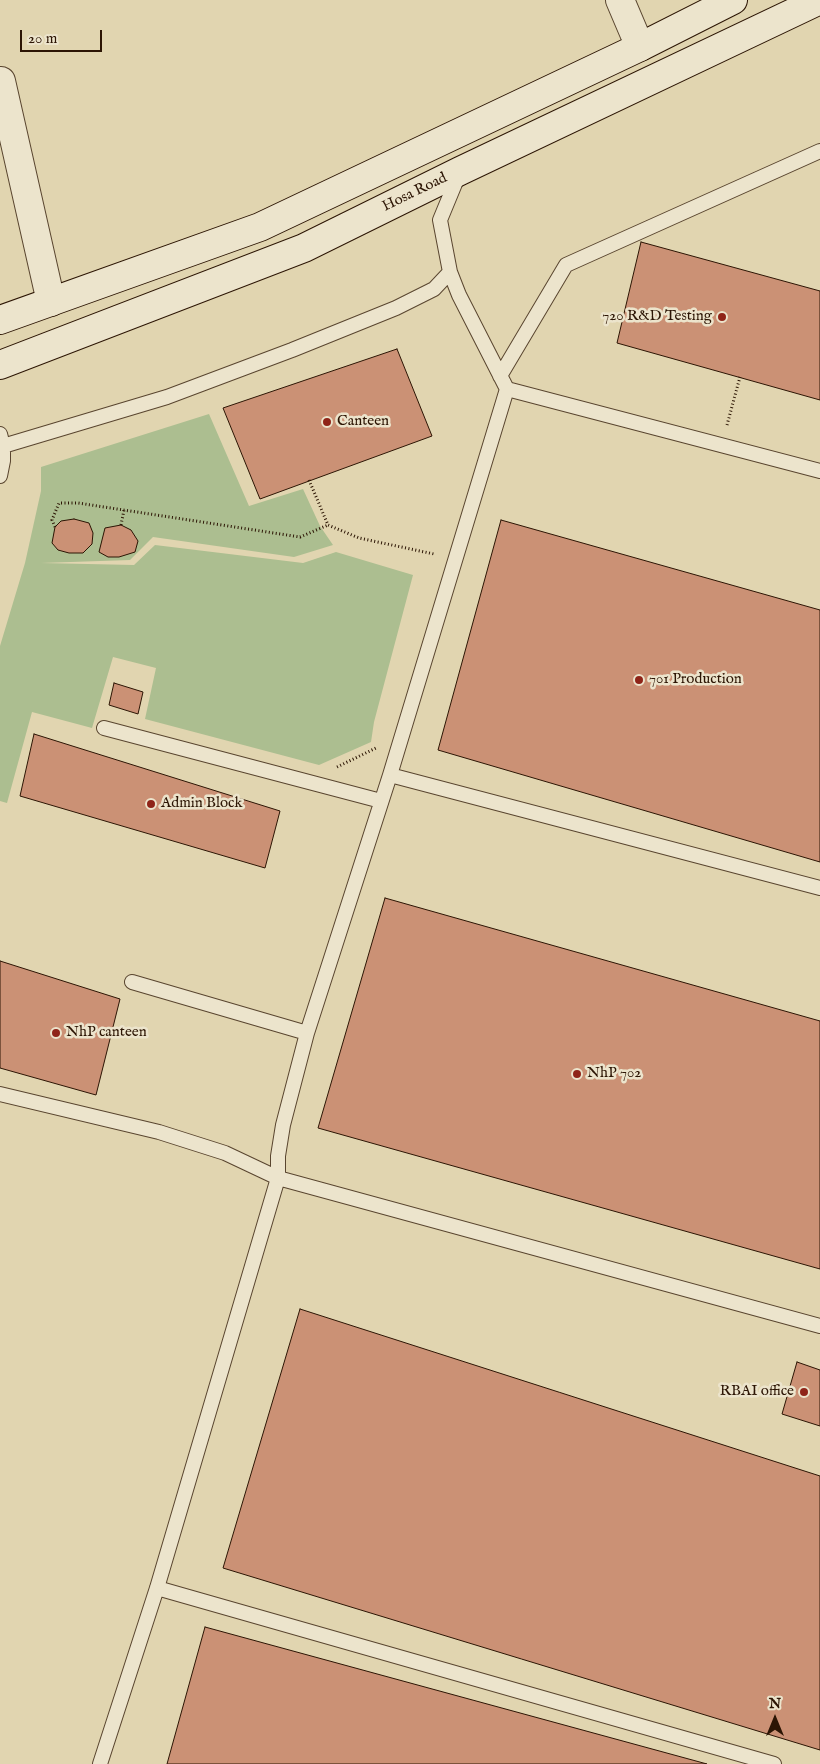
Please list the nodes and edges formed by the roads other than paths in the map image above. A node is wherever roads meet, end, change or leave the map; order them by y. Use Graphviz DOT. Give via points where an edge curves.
graph roads {
  1 [pos="620,0"];
  2 [pos="733,0"];
  3 [pos="820,0"];
  4 [pos="640,47"];
  5 [pos="0,76"];
  6 [pos="820,151"];
  7 [pos="460,171"];
  8 [pos="450,272"];
  9 [pos="51,302"];
  10 [pos="0,320"];
  11 [pos="0,365"];
  12 [pos="500,376"];
  13 [pos="507,389"];
  14 [pos="1,440"];
  15 [pos="820,471"];
  16 [pos="0,476"];
  17 [pos="104,728"];
  18 [pos="390,775"];
  19 [pos="381,801"];
  20 [pos="820,888"];
  21 [pos="132,982"];
  22 [pos="307,1033"];
  23 [pos="0,1094"];
  24 [pos="278,1178"];
  25 [pos="820,1326"];
  26 [pos="157,1588"];
  27 [pos="100,1764"];
  28 [pos="774,1764"];
  1 -- 4 [label="main road"];
  2 -- 4 [label="main road"];
  3 -- 7 [label="main road, Hosa Road"];
  4 -- 9 [label="main road" via="260,227"];
  5 -- 9 [label="main road"];
  6 -- 12 [label="lane" via="566,265"];
  7 -- 8 [label="lane" via="440,220"];
  7 -- 11 [label="main road, Hosa Road" via="304,248"];
  8 -- 12 [label="lane"];
  8 -- 14 [label="lane" via="434,288 396,308 167,397"];
  9 -- 10 [label="main road"];
  12 -- 13 [label="lane"];
  13 -- 15 [label="lane"];
  13 -- 18 [label="lane"];
  14 -- 16 [label="lane" via="3,461"];
  17 -- 19 [label="lane"];
  18 -- 19 [label="lane"];
  18 -- 20 [label="lane"];
  19 -- 22 [label="lane"];
  21 -- 22 [label="lane"];
  22 -- 24 [label="lane" via="283,1125"];
  23 -- 24 [label="lane" via="159,1132 225,1153"];
  24 -- 25 [label="lane"];
  24 -- 26 [label="lane"];
  26 -- 27 [label="lane"];
  26 -- 28 [label="lane"];
}
